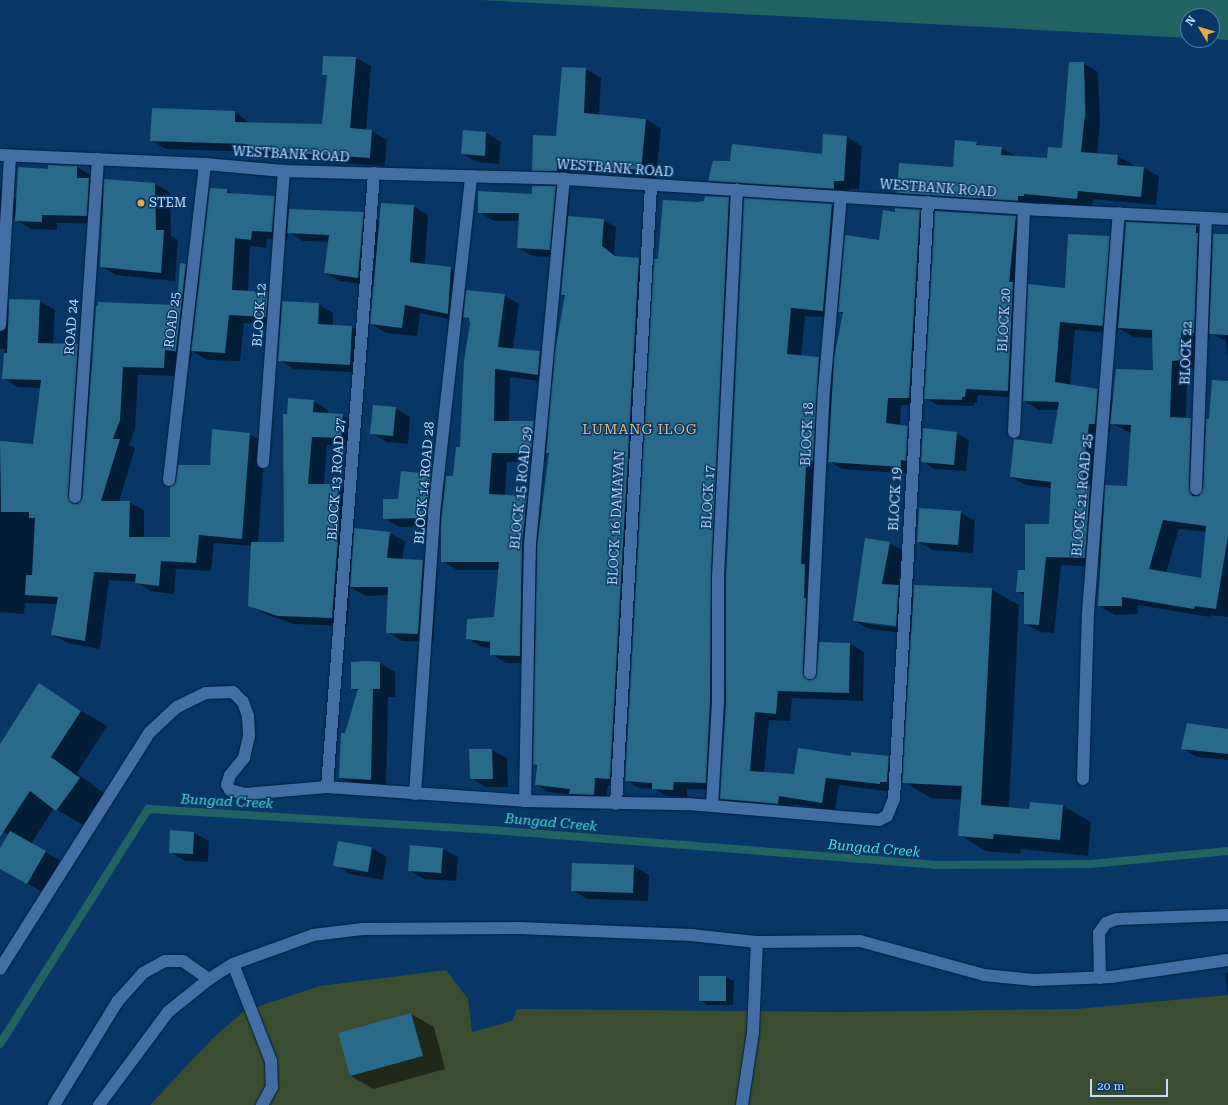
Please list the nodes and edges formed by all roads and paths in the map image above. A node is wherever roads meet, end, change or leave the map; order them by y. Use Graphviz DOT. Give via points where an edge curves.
graph roads {
  1 [pos="5,155"];
  2 [pos="98,159"];
  3 [pos="206,164"];
  4 [pos="284,171"];
  5 [pos="374,173"];
  6 [pos="471,176"];
  7 [pos="564,179"];
  8 [pos="651,186"];
  9 [pos="737,189"];
  10 [pos="840,197"];
  11 [pos="928,202"];
  12 [pos="1024,209"];
  13 [pos="1119,213"];
  14 [pos="1206,218"];
  15 [pos="1228,219"];
  16 [pos="0,326"];
  17 [pos="1014,432"];
  18 [pos="263,462"];
  19 [pos="169,480"];
  20 [pos="1196,490"];
  21 [pos="75,497"];
  22 [pos="810,673"];
  23 [pos="1082,779"];
  24 [pos="327,787"];
  25 [pos="415,794"];
  26 [pos="525,801"];
  27 [pos="616,804"];
  28 [pos="712,806"];
  29 [pos="1228,915"];
  30 [pos="757,942"];
  31 [pos="1228,960"];
  32 [pos="233,964"];
  33 [pos="0,969"];
  34 [pos="1100,978"];
  35 [pos="209,979"];
  36 [pos="54,1105"];
  37 [pos="99,1105"];
  38 [pos="262,1105"];
  39 [pos="742,1105"];
  1 -- 2 [label="street, WESTBANK ROAD"];
  1 -- 16 [label="street"];
  2 -- 3 [label="street, WESTBANK ROAD"];
  2 -- 21 [label="street, ROAD 24"];
  3 -- 4 [label="street, WESTBANK ROAD"];
  3 -- 19 [label="street, ROAD 25"];
  4 -- 5 [label="street, WESTBANK ROAD"];
  4 -- 18 [label="street, BLOCK 12"];
  5 -- 6 [label="street, WESTBANK ROAD"];
  5 -- 24 [label="street, BLOCK 13 ROAD 27"];
  6 -- 7 [label="street, WESTBANK ROAD"];
  6 -- 25 [label="street, BLOCK 14 ROAD 28" via="434,513"];
  7 -- 8 [label="street, WESTBANK ROAD"];
  7 -- 26 [label="street, BLOCK 15 ROAD 29" via="530,544"];
  8 -- 9 [label="street, WESTBANK ROAD"];
  8 -- 27 [label="street, BLOCK 16 DAMAYAN"];
  9 -- 10 [label="street, WESTBANK ROAD"];
  9 -- 28 [label="street, BLOCK 17" via="718,577 718,701"];
  10 -- 11 [label="street, WESTBANK ROAD"];
  10 -- 22 [label="street, BLOCK 18" via="824,390"];
  11 -- 12 [label="street, WESTBANK ROAD"];
  11 -- 28 [label="street, BLOCK 19" via="894,799 887,816 879,820"];
  12 -- 13 [label="street, WESTBANK ROAD"];
  12 -- 17 [label="street, BLOCK 20"];
  13 -- 14 [label="street, WESTBANK ROAD"];
  13 -- 23 [label="street, BLOCK 21 ROAD 25" via="1088,613"];
  14 -- 15 [label="street, WESTBANK ROAD"];
  14 -- 20 [label="street, BLOCK 22"];
  24 -- 25 [label="street"];
  24 -- 33 [label="street" via="245,794 230,790 226,785 230,775 244,758 249,736 248,716 243,702 233,692 206,693 177,707 150,732"];
  25 -- 26 [label="street"];
  26 -- 27 [label="street"];
  27 -- 28 [label="street"];
  29 -- 34 [label="street" via="1117,919 1106,923 1099,933"];
  30 -- 32 [label="street" via="691,935 519,928 363,929 313,935"];
  30 -- 34 [label="street" via="860,941 984,975 1034,980"];
  30 -- 39 [label="street" via="753,1032"];
  31 -- 34 [label="street"];
  32 -- 35 [label="street"];
  32 -- 38 [label="street" via="271,1061 272,1087"];
  35 -- 36 [label="street" via="183,961 165,961 144,973 117,1002"];
  35 -- 37 [label="street" via="168,1012"];
}
